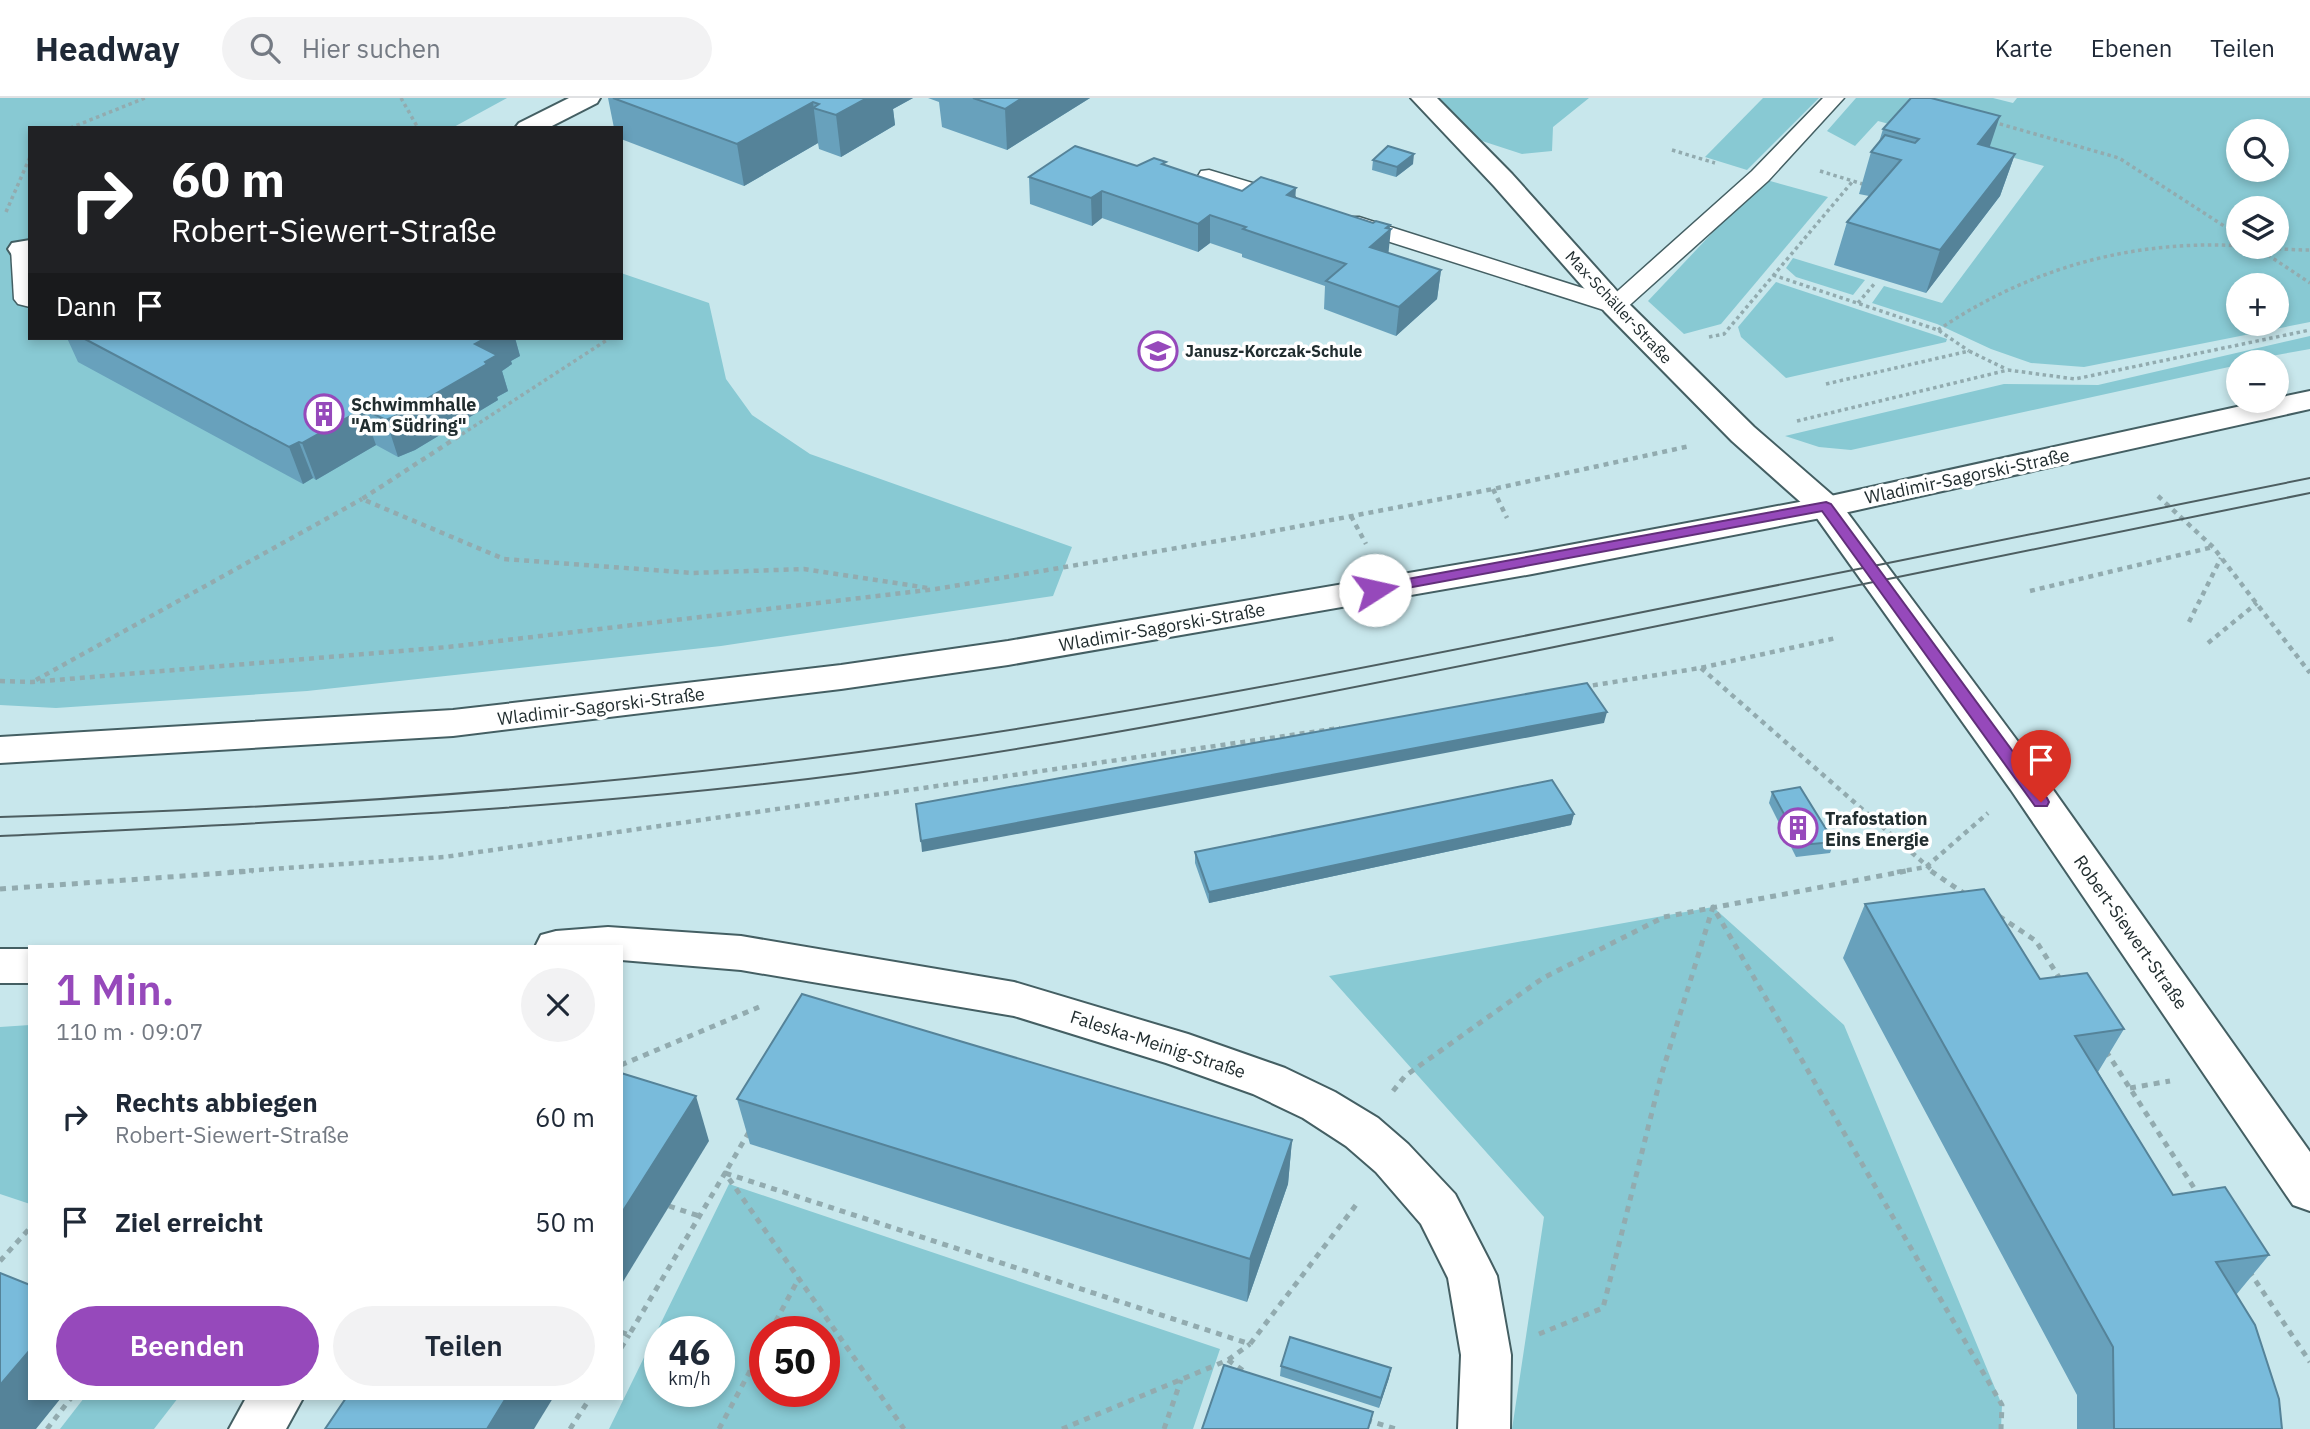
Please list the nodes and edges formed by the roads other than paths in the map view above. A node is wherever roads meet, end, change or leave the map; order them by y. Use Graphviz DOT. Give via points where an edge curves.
graph roads {
  1 [pos="587,98"];
  2 [pos="1423,98"];
  3 [pos="1834,98"];
  4 [pos="532,126"];
  5 [pos="1209,176"];
  6 [pos="1302,206"];
  7 [pos="1328,214"];
  8 [pos="26,249"];
  9 [pos="28,300"];
  10 [pos="1615,306"];
  11 [pos="2310,400"];
  12 [pos="1826,507"];
  13 [pos="0,750"];
  14 [pos="623,946"];
  15 [pos="28,966"];
  16 [pos="0,967"];
  17 [pos="2310,1190"];
  18 [pos="276,1400"];
  19 [pos="255,1429"];
  20 [pos="1484,1429"];
  1 -- 4 [label="street"];
  2 -- 10 [label="street, Max-Schäller-Straße"];
  3 -- 10 [label="lane" via="1760,176"];
  5 -- 6 [label="lane"];
  7 -- 10 [label="lane"];
  8 -- 9 [label="lane"];
  10 -- 12 [label="street, Max-Schäller-Straße" via="1743,434"];
  11 -- 12 [label="street, Wladimir-Sagorski-Straße"];
  12 -- 13 [label="street, Wladimir-Sagorski-Straße" via="1492,570 841,677 453,723"];
  12 -- 17 [label="street, Robert-Siewert-Straße" via="2025,780"];
  14 -- 20 [label="street, Faleska-Meinig-Straße" via="741,953 1014,999 1172,1046 1269,1081 1319,1105 1377,1145 1438,1209 1472,1276 1486,1355"];
  15 -- 16 [label="street"];
  18 -- 19 [label="street"];
}
